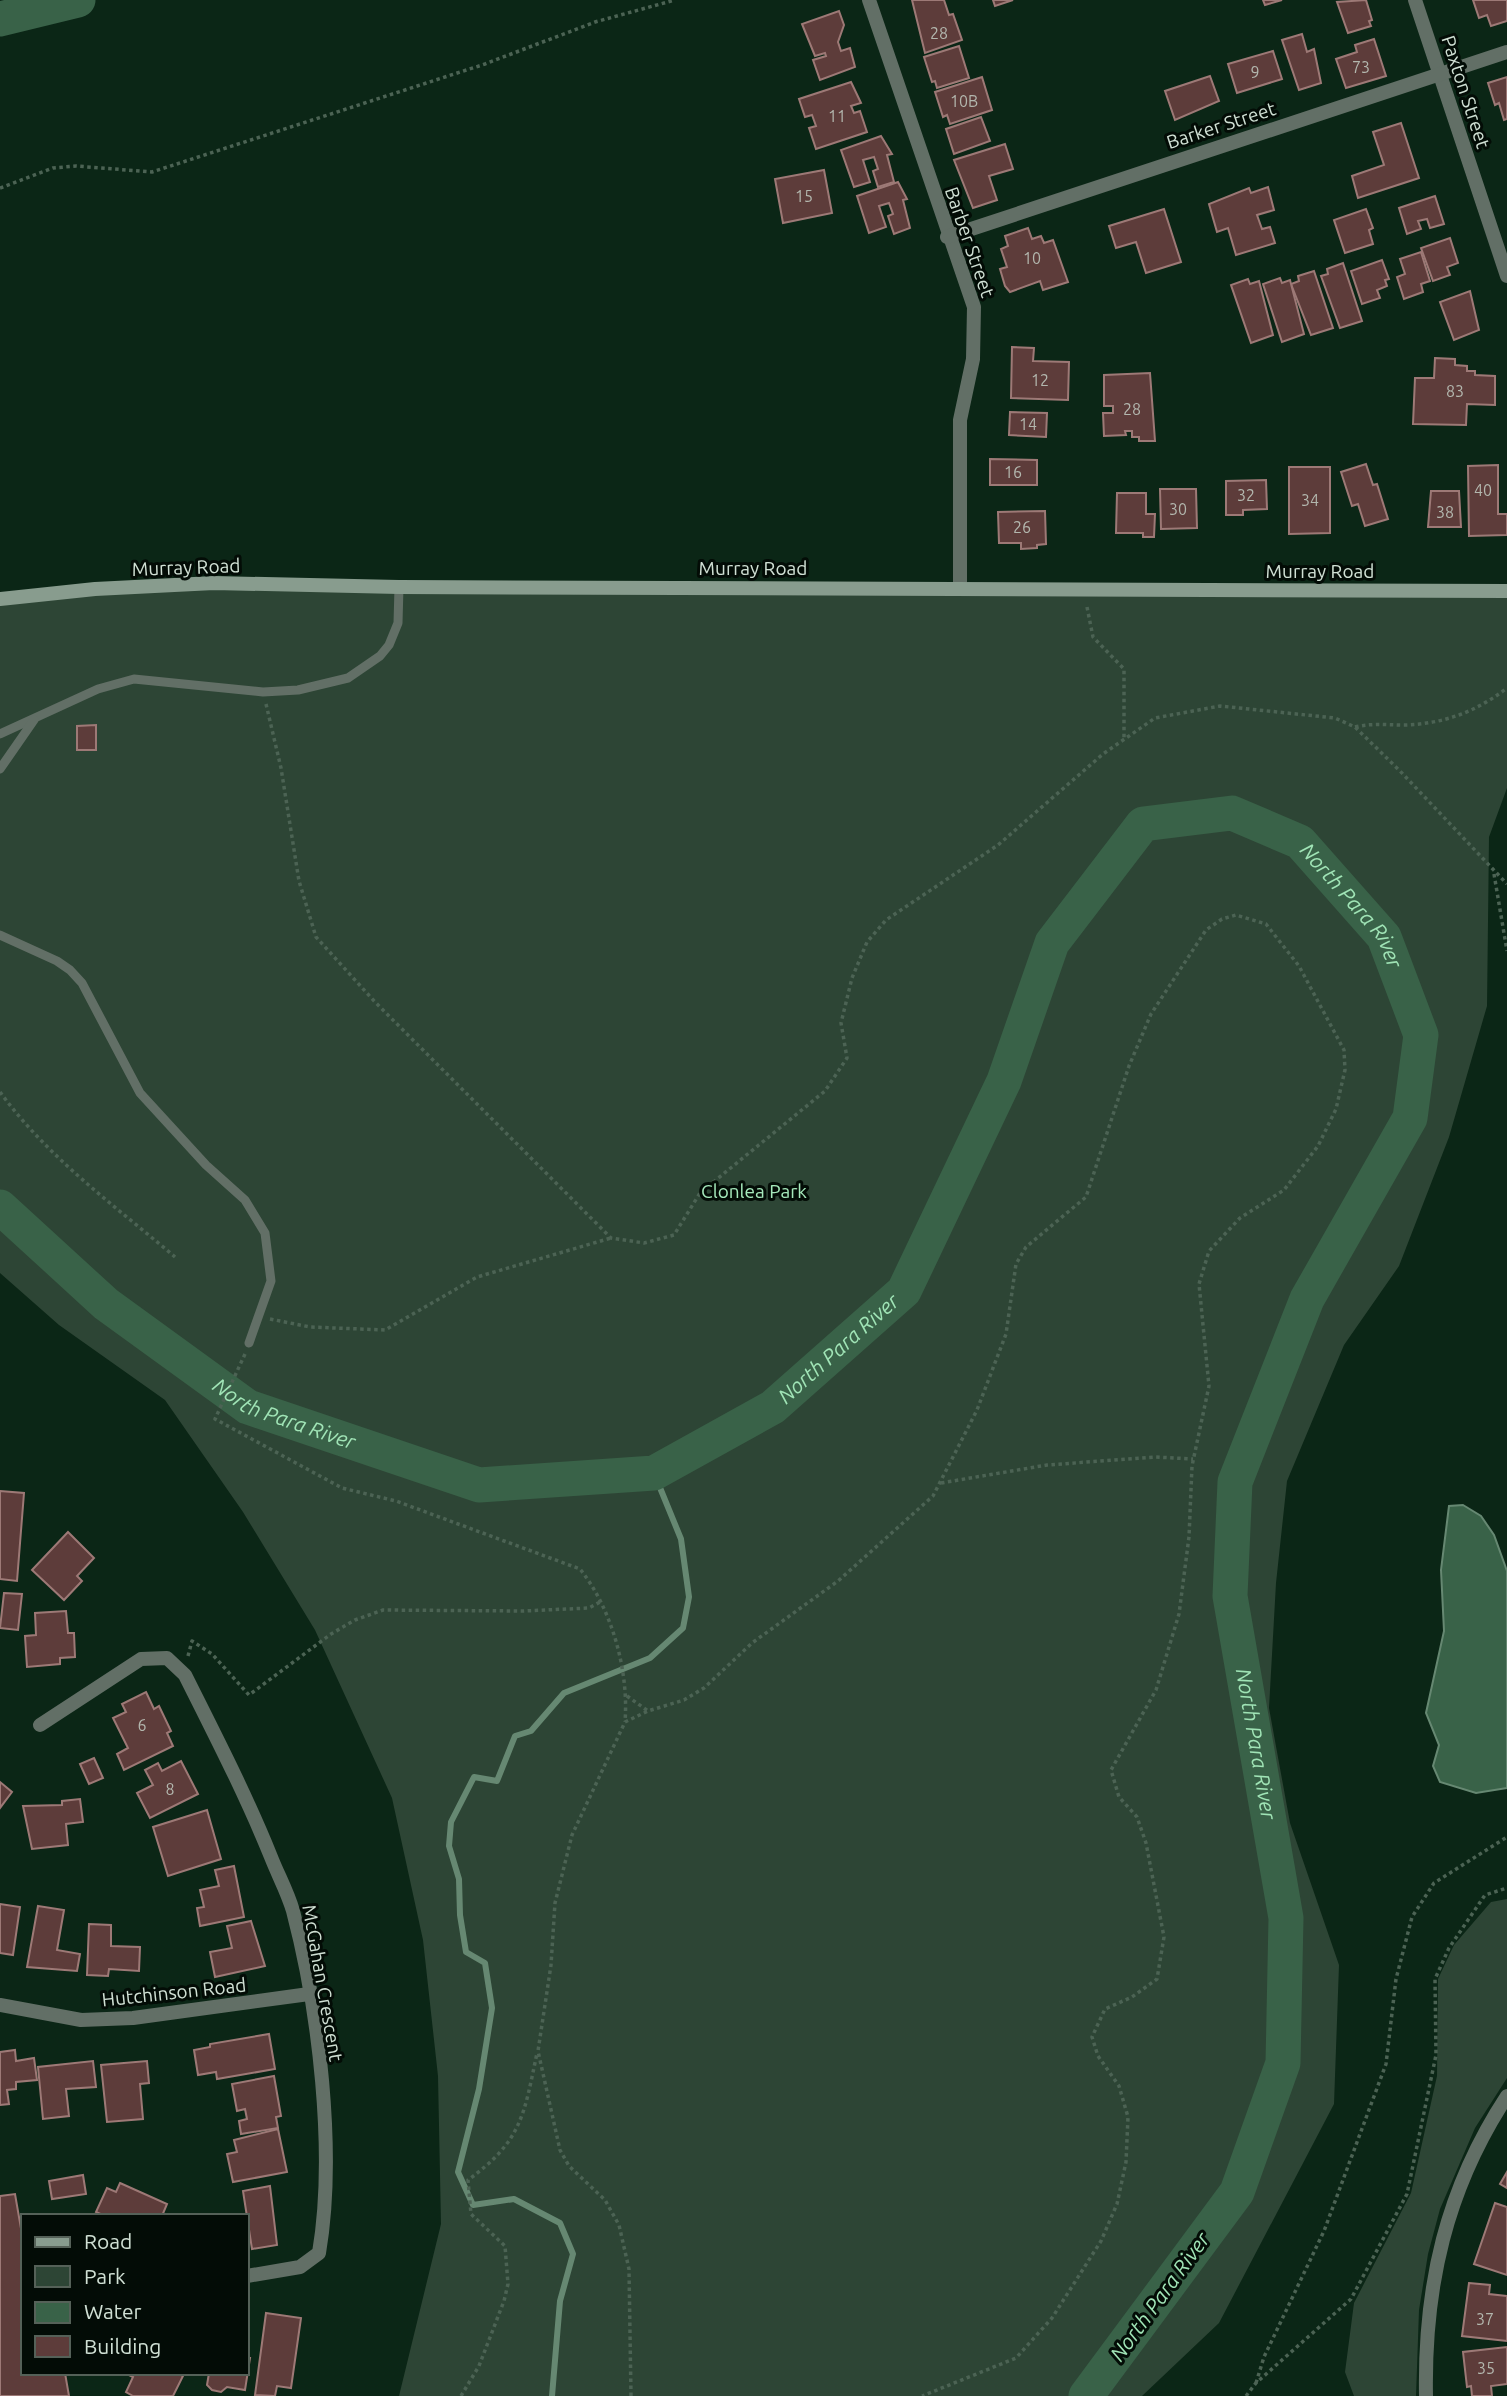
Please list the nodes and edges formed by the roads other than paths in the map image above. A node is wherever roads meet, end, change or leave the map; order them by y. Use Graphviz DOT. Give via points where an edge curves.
graph roads {
  1 [pos="869,0"];
  2 [pos="1415,0"];
  3 [pos="1507,52"];
  4 [pos="1439,73"];
  5 [pos="947,237"];
  6 [pos="1507,276"];
  7 [pos="399,587"];
  8 [pos="960,588"];
  9 [pos="1507,591"];
  10 [pos="0,599"];
  11 [pos="35,719"];
  12 [pos="0,734"];
  13 [pos="0,769"];
  14 [pos="0,935"];
  15 [pos="249,1343"];
  16 [pos="40,1725"];
  17 [pos="309,1994"];
  18 [pos="0,2005"];
  19 [pos="1507,2096"];
  20 [pos="248,2276"];
  21 [pos="1426,2396"];
  1 -- 5 [label="street, Barber Street"];
  2 -- 4 [label="street, Paxton Street"];
  3 -- 4 [label="street, Barker Street"];
  4 -- 5 [label="street, Barker Street"];
  4 -- 6 [label="street, Paxton Street"];
  5 -- 8 [label="street, Barber Street" via="974,307 976,332 960,420"];
  7 -- 8 [label="street, Murray Road"];
  7 -- 10 [label="street, Murray Road" via="214,583"];
  7 -- 11 [label="lane" via="395,634 380,656 366,668 327,685 264,691 134,679 98,689"];
  8 -- 9 [label="street, Murray Road"];
  11 -- 12 [label="lane"];
  11 -- 13 [label="lane"];
  14 -- 15 [label="lane" via="70,970 82,983 140,1093 245,1200 265,1233 271,1281"];
  16 -- 17 [label="street, McGahan Crescent" via="141,1659 166,1658 184,1675 252,1811 293,1910"];
  17 -- 18 [label="street, Hutchinson Road" via="133,2018 81,2020"];
  17 -- 20 [label="street, McGahan Crescent" via="324,2105 327,2211 320,2253 300,2267"];
  19 -- 21 [label="street" via="1472,2157 1444,2232 1427,2320"];
}
